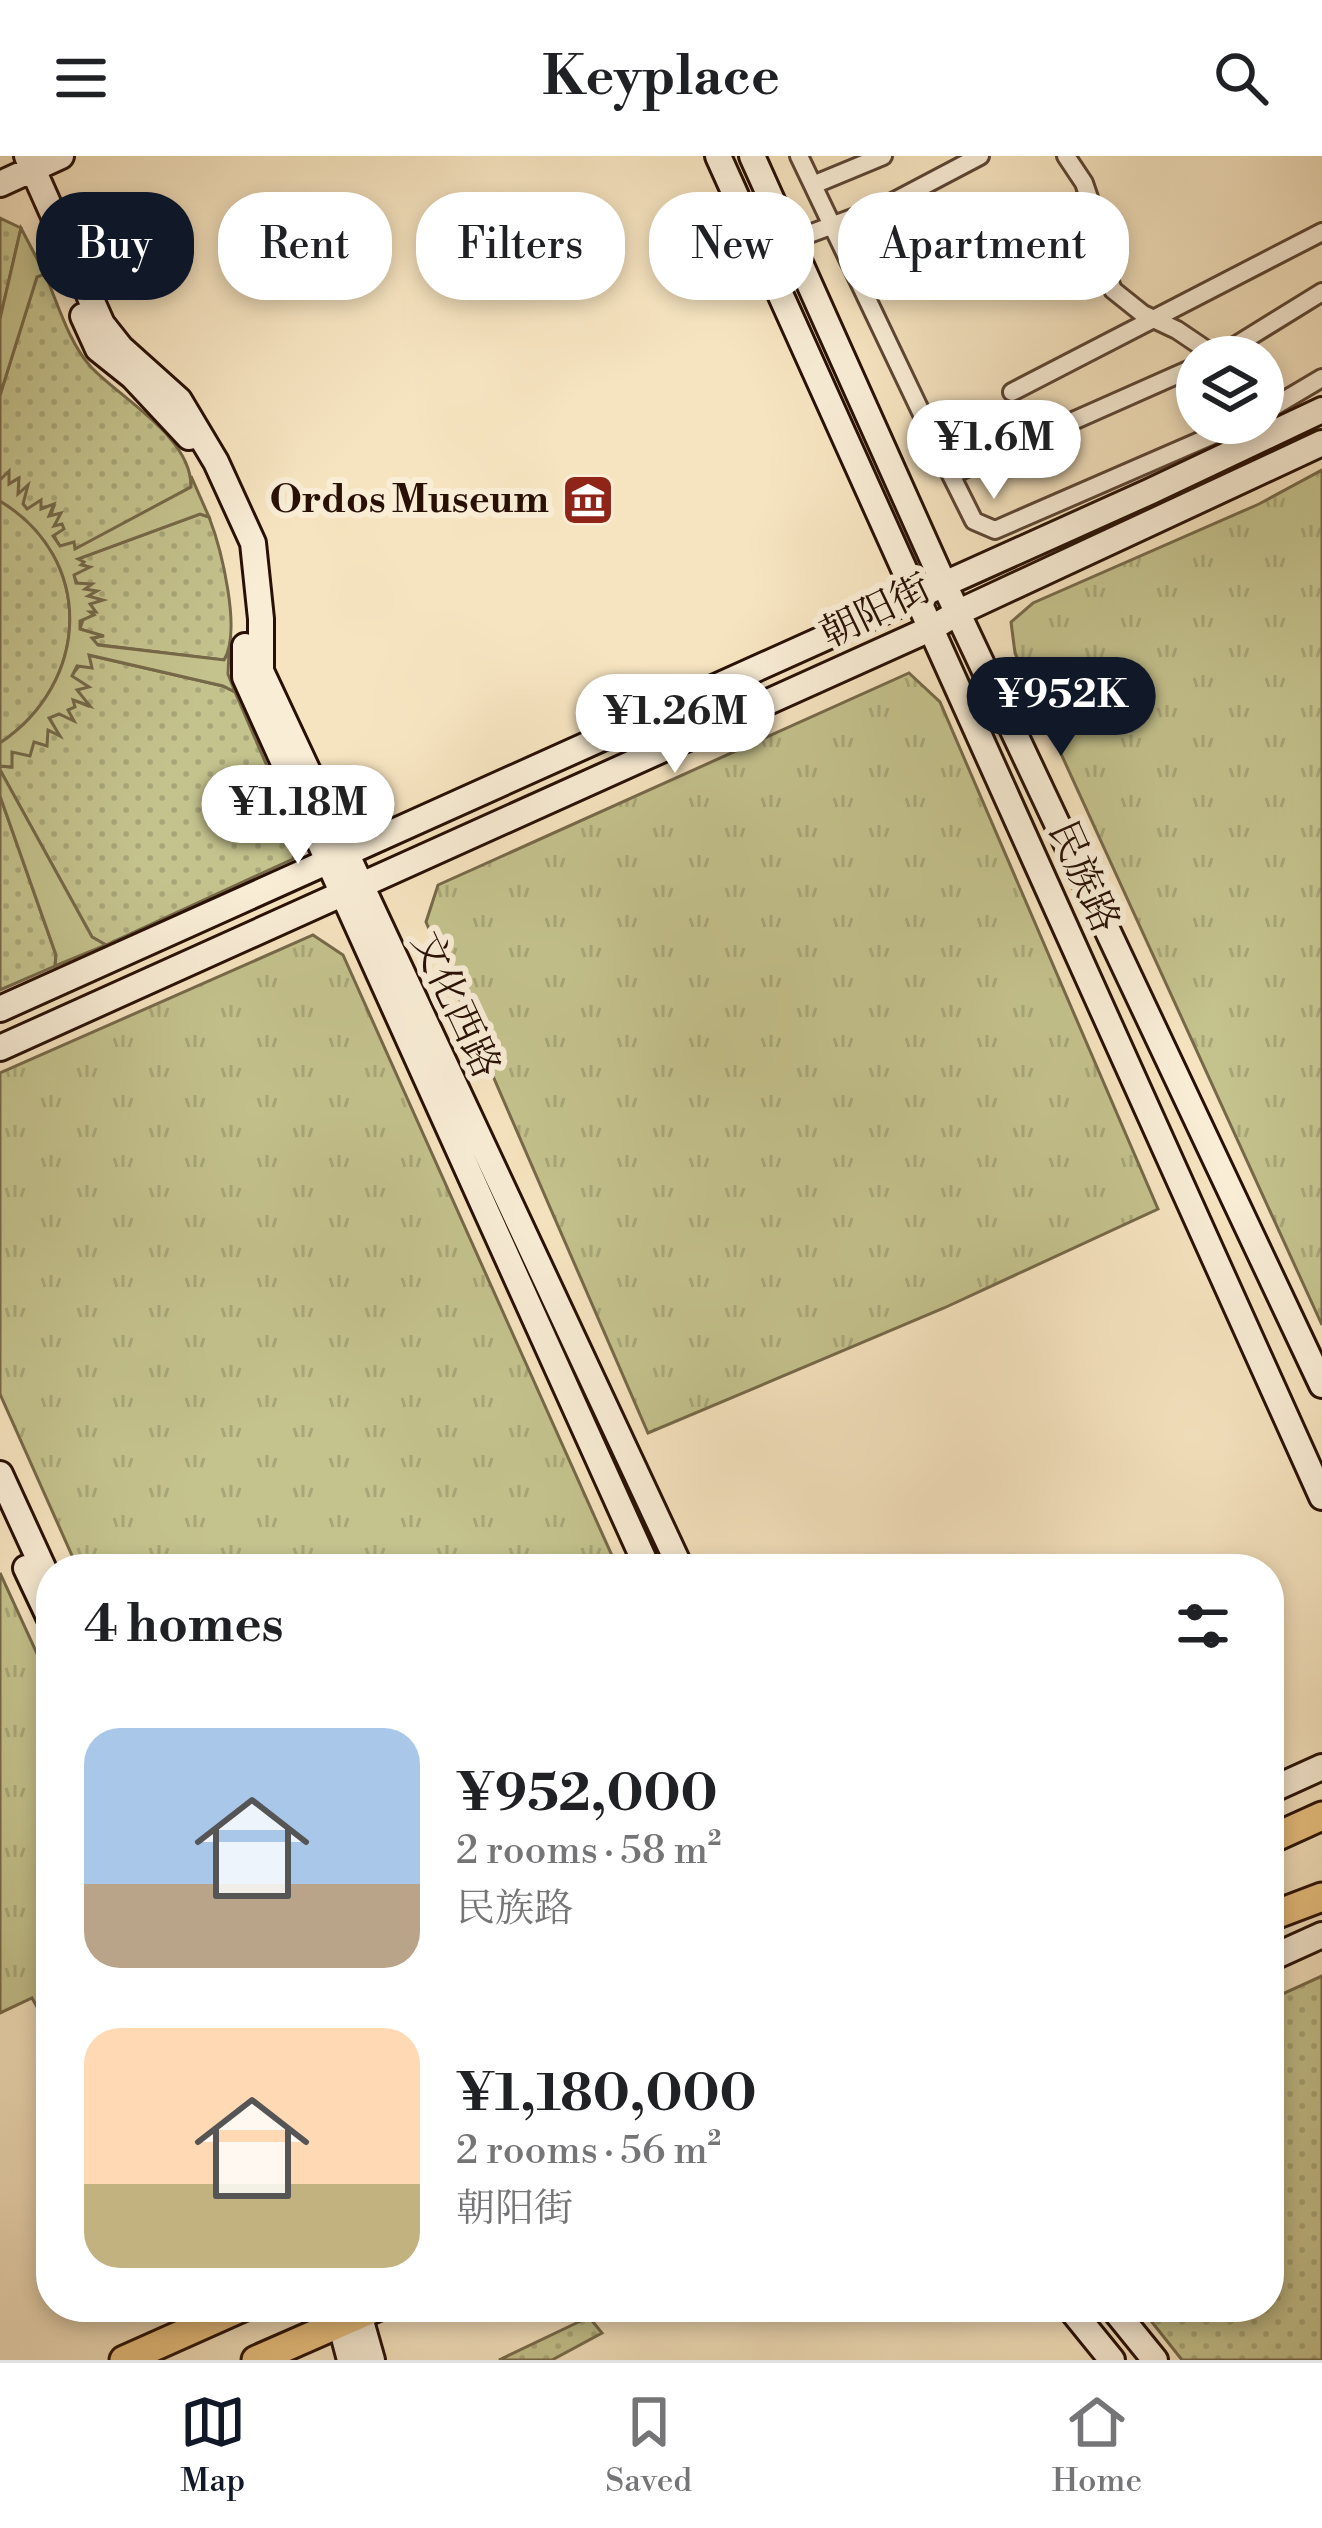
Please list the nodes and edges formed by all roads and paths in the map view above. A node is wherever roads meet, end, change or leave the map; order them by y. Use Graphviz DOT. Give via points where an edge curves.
graph roads {
  1 [pos="61,156"];
  2 [pos="718,156"];
  3 [pos="752,156"];
  4 [pos="799,156"];
  5 [pos="883,156"];
  6 [pos="980,156"];
  7 [pos="1066,156"];
  8 [pos="18,168"];
  9 [pos="813,185"];
  10 [pos="768,192"];
  11 [pos="1086,192"];
  12 [pos="831,223"];
  13 [pos="814,230"];
  14 [pos="1322,232"];
  15 [pos="1322,292"];
  16 [pos="814,294"];
  17 [pos="1127,300"];
  18 [pos="1153,319"];
  19 [pos="1187,336"];
  20 [pos="1251,336"];
  21 [pos="1176,375"];
  22 [pos="1322,378"];
  23 [pos="1012,392"];
  24 [pos="1284,401"];
  25 [pos="1322,410"];
  26 [pos="1322,443"];
  27 [pos="1193,444"];
  28 [pos="951,475"];
  29 [pos="943,582"];
  30 [pos="916,597"];
  31 [pos="959,612"];
  32 [pos="932,628"];
  33 [pos="335,856"];
  34 [pos="351,889"];
  35 [pos="0,1009"];
  36 [pos="0,1048"];
  37 [pos="1322,1385"];
  38 [pos="0,1474"];
  39 [pos="1322,1497"];
  40 [pos="0,1511"];
  41 [pos="37,1554"];
  42 [pos="641,1554"];
  43 [pos="674,1554"];
  44 [pos="36,1589"];
  45 [pos="1322,1767"];
  46 [pos="1284,1784"];
  47 [pos="1322,1816"];
  48 [pos="1284,1833"];
  49 [pos="1322,1897"];
  50 [pos="1284,1911"];
  51 [pos="1322,1935"];
  52 [pos="1284,1952"];
  53 [pos="209,2322"];
  54 [pos="334,2322"];
  55 [pos="353,2322"];
  56 [pos="358,2322"];
  57 [pos="1081,2322"];
  58 [pos="1124,2322"];
  59 [pos="124,2360"];
  60 [pos="256,2360"];
  61 [pos="350,2360"];
  62 [pos="372,2360"];
  63 [pos="1112,2360"];
  64 [pos="1154,2360"];
  1 -- 8 [label="street"];
  2 -- 30 [label="street, 民族路"];
  3 -- 10 [label="street, 民族路"];
  4 -- 9 [label="street"];
  5 -- 9 [label="street"];
  6 -- 12 [label="street" via="885,206"];
  7 -- 11 [label="street"];
  8 -- 33 [label="street, 文化西路" via="102,324 179,400 244,523 253,543 261,671"];
  9 -- 12 [label="street"];
  12 -- 13 [label="street"];
  12 -- 28 [label="street"];
  14 -- 18 [label="street"];
  15 -- 20 [label="street"];
  16 -- 29 [label="street, 民族路"];
  17 -- 18 [label="street"];
  18 -- 19 [label="street"];
  18 -- 23 [label="street"];
  21 -- 28 [label="street"];
  22 -- 24 [label="street"];
  25 -- 29 [label="street, 朝阳街"];
  26 -- 31 [label="street, 朝阳街"];
  27 -- 28 [label="street" via="995,530 974,521"];
  29 -- 30 [label="street, 朝阳街"];
  29 -- 31 [label="street, 民族路"];
  30 -- 32 [label="street, 民族路"];
  30 -- 33 [label="street, 朝阳街"];
  31 -- 32 [label="street, 朝阳街"];
  31 -- 37 [label="street, 民族路"];
  32 -- 34 [label="street, 朝阳街"];
  32 -- 39 [label="street, 民族路"];
  33 -- 34 [label="street, 文化西路"];
  33 -- 35 [label="street, 朝阳街"];
  34 -- 36 [label="street, 朝阳街"];
  34 -- 42 [label="street, 文化西路"];
  34 -- 43 [label="street, 文化西路"];
  38 -- 41 [label="street"];
  40 -- 44 [label="street"];
  45 -- 46 [label="street"];
  47 -- 48 [label="main road"];
  49 -- 50 [label="main road"];
  51 -- 52 [label="street"];
  53 -- 59 [label="main road"];
  54 -- 60 [label="main road"];
  55 -- 61 [label="street"];
  56 -- 62 [label="street"];
  57 -- 63 [label="street"];
  58 -- 64 [label="street"];
}
